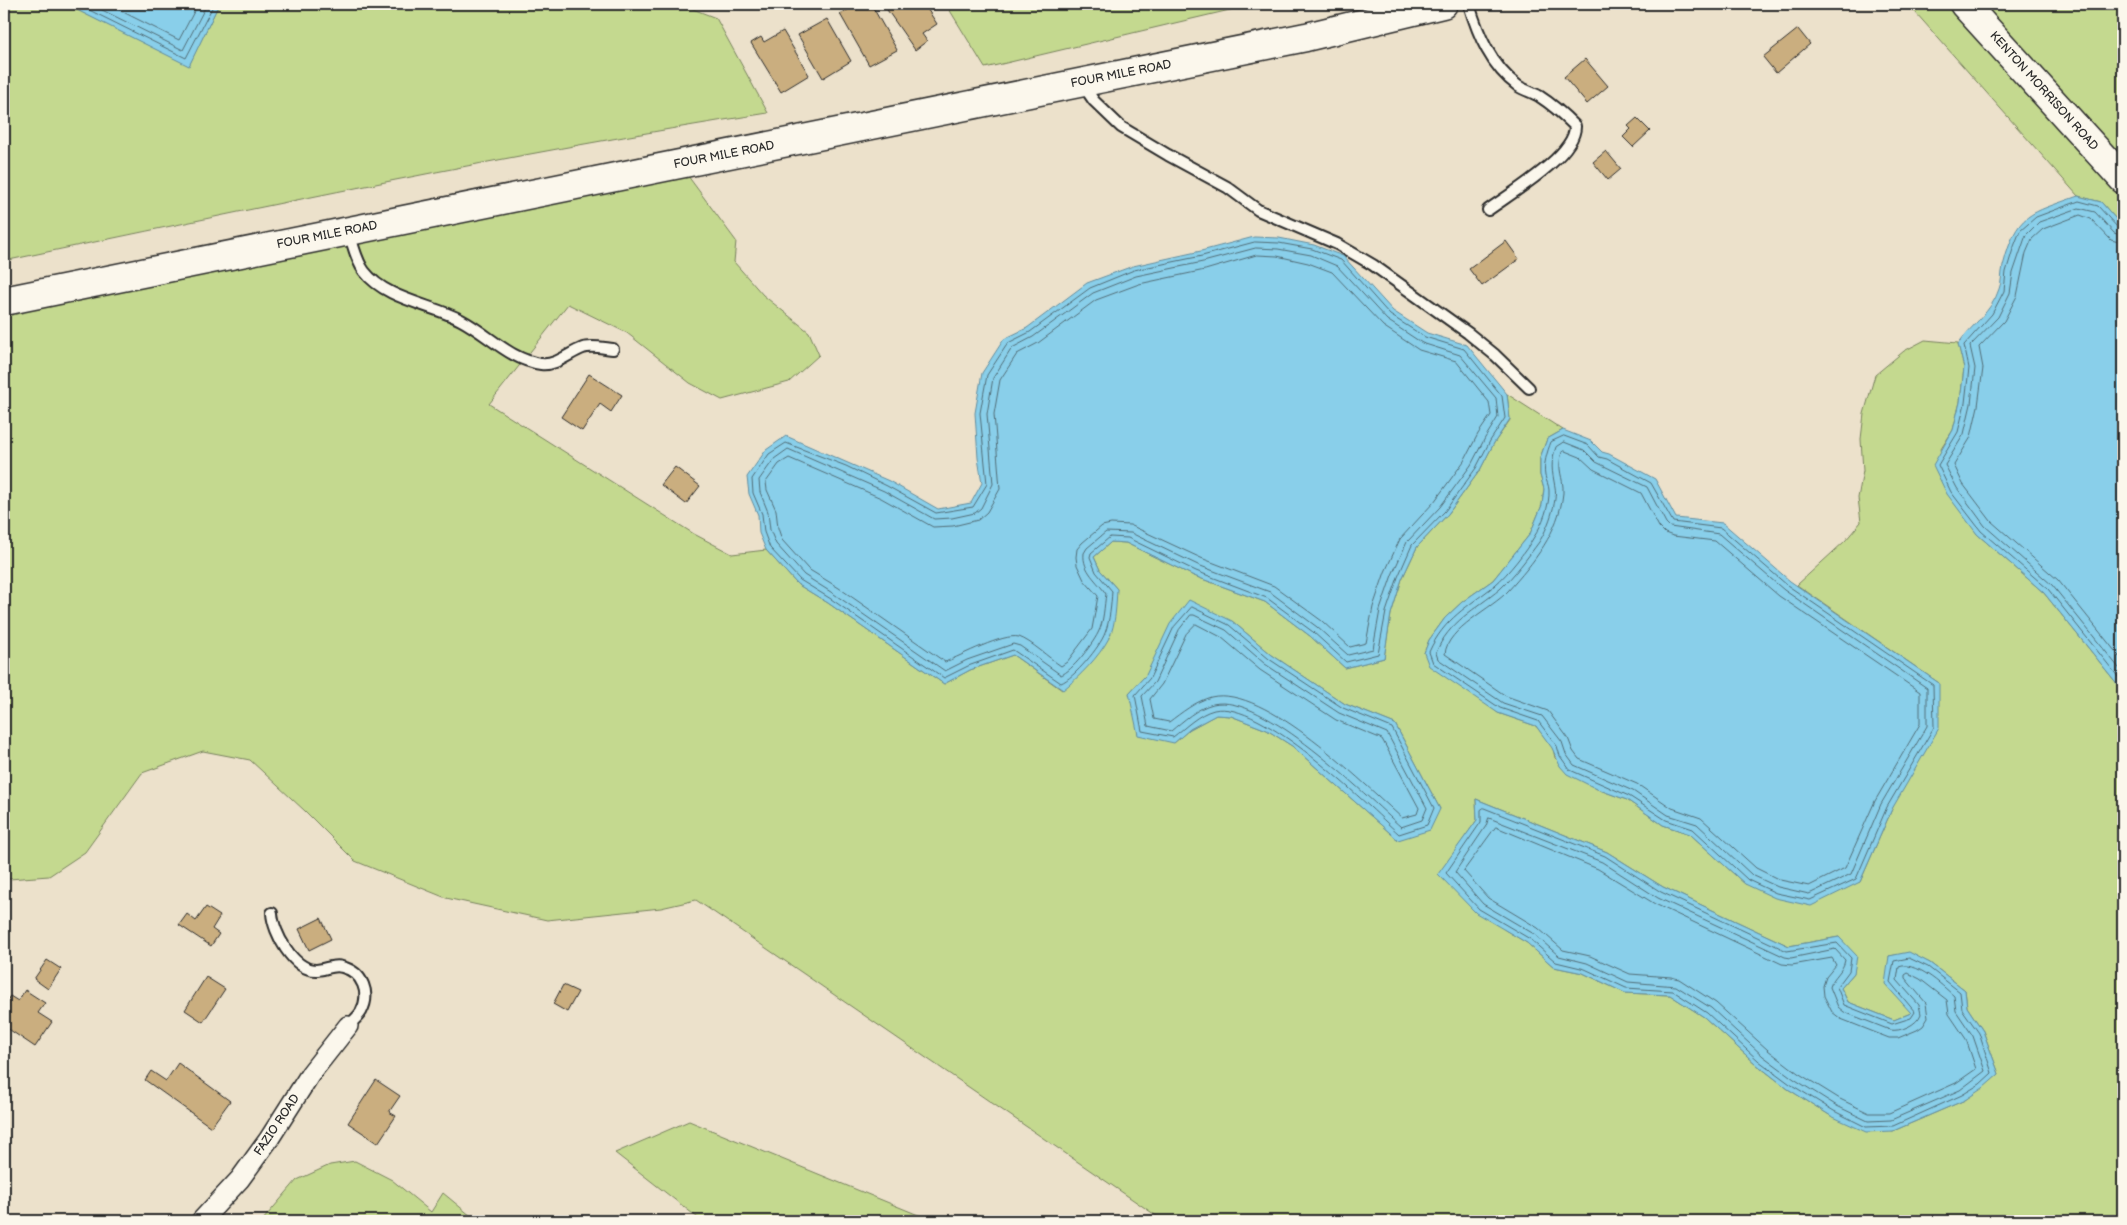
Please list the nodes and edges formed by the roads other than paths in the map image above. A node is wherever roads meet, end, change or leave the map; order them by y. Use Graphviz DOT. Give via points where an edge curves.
graph roads {
  1 [pos="1443,4"];
  2 [pos="1469,4"];
  3 [pos="1964,4"];
  4 [pos="1081,82"];
  5 [pos="2123,179"];
  6 [pos="1488,210"];
  7 [pos="349,231"];
  8 [pos="4,301"];
  9 [pos="613,349"];
  10 [pos="1529,388"];
  11 [pos="272,913"];
  12 [pos="348,1026"];
  13 [pos="201,1221"];
  1 -- 4 [label="main road, FOUR MILE ROAD" via="1306,37"];
  2 -- 6 [label="lane" via="1476,29 1497,66 1518,86 1547,102 1575,126 1575,135 1568,147 1546,168"];
  3 -- 5 [label="main road, KENTON MORRISON ROAD"];
  4 -- 7 [label="main road, FOUR MILE ROAD"];
  4 -- 10 [label="lane" via="1094,101 1121,127 1227,187 1258,210 1337,244 1373,265 1468,333"];
  7 -- 8 [label="main road, FOUR MILE ROAD"];
  7 -- 9 [label="lane" via="355,254 364,271 375,281 396,295 461,320 523,359 543,364 561,360 584,347"];
  11 -- 12 [label="lane" via="280,939 295,960 314,970 340,966 352,970 361,979 367,998 361,1013"];
  12 -- 13 [label="street, FAZIO ROAD" via="311,1074 240,1179"];
}
